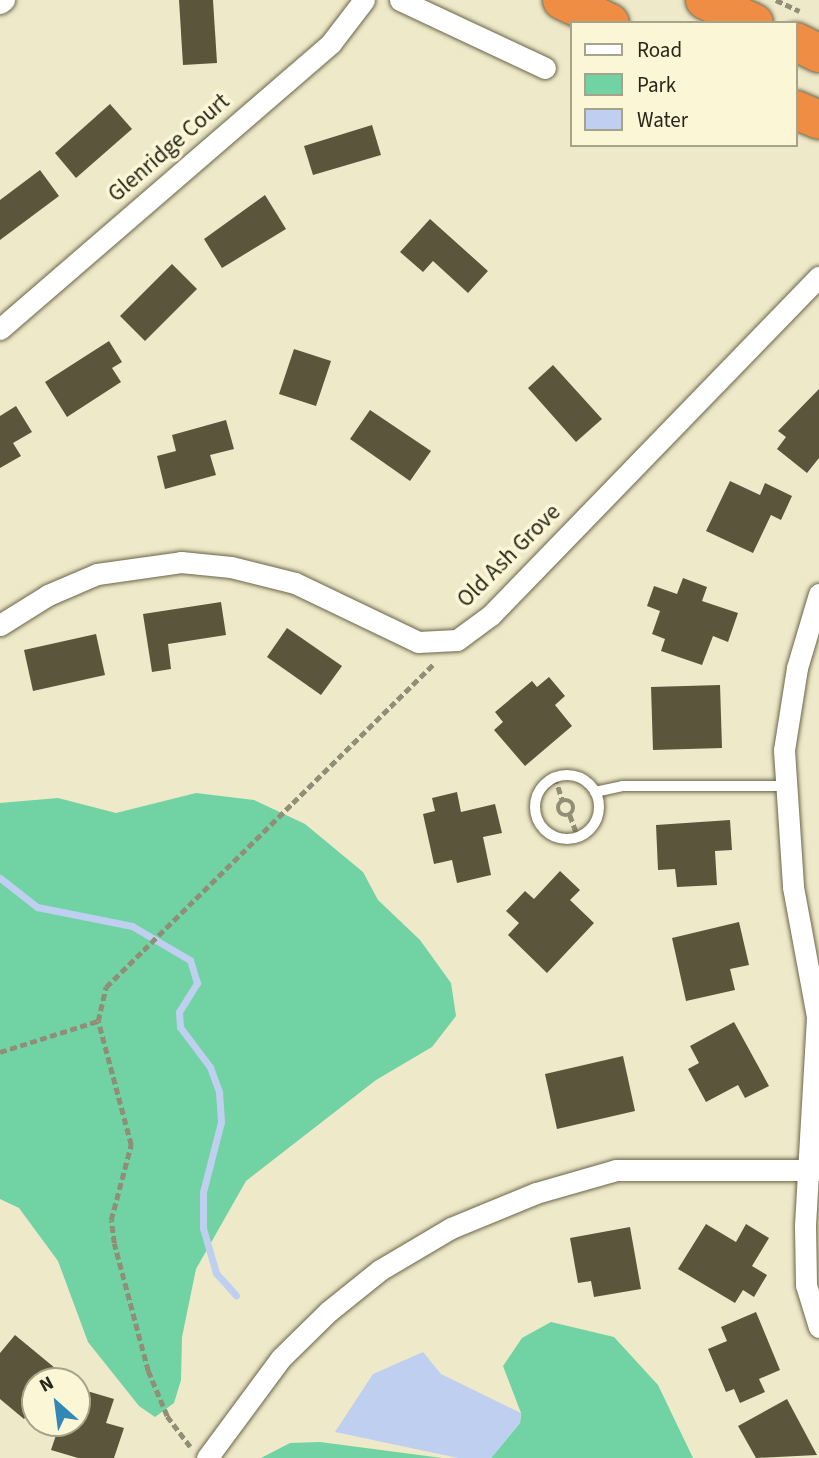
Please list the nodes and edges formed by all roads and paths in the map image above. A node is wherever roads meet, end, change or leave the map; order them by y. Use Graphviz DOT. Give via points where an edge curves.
graph roads {
  1 [pos="365,0"];
  2 [pos="400,0"];
  3 [pos="562,0"];
  4 [pos="705,0"];
  5 [pos="606,21"];
  6 [pos="750,21"];
  7 [pos="798,43"];
  8 [pos="819,53"];
  9 [pos="545,68"];
  10 [pos="798,111"];
  11 [pos="819,120"];
  12 [pos="819,277"];
  13 [pos="0,328"];
  14 [pos="819,594"];
  15 [pos="0,625"];
  16 [pos="457,640"];
  17 [pos="555,777"];
  18 [pos="785,786"];
  19 [pos="595,792"];
  20 [pos="563,801"];
  21 [pos="570,815"];
  22 [pos="578,837"];
  23 [pos="98,1021"];
  24 [pos="0,1052"];
  25 [pos="813,1170"];
  26 [pos="819,1326"];
  27 [pos="208,1457"];
  1 -- 13 [label="street, Glenridge Court" via="331,43"];
  2 -- 9 [label="street"];
  3 -- 5 [label="highway"];
  4 -- 6 [label="highway"];
  7 -- 8 [label="highway"];
  10 -- 11 [label="highway"];
  12 -- 16 [label="street, Old Ash Grove" via="491,615"];
  14 -- 18 [label="street" via="797,668 784,750"];
  15 -- 16 [label="street, Old Ash Grove" via="85,578 181,562 231,567 295,583 418,642"];
  16 -- 23 [label="path" via="162,927 106,987"];
  17 -- 19 [label="lane" via="578,777"];
  17 -- 20 [label="path"];
  17 -- 22 [label="lane" via="537,795 538,821 553,836"];
  18 -- 19 [label="lane" via="623,786"];
  18 -- 25 [label="street" via="793,887 817,1017"];
  19 -- 22 [label="lane" via="597,818"];
  20 -- 21 [label="path" via="574,806"];
  20 -- 21 [label="path" via="559,811"];
  21 -- 22 [label="path"];
  23 -- 24 [label="path"];
  23 -- 27 [label="path" via="131,1145 111,1220 132,1320 167,1416 189,1446"];
  25 -- 26 [label="street" via="806,1285"];
  25 -- 27 [label="street" via="616,1170 536,1194 451,1228 380,1270 329,1311 281,1358"];
}
